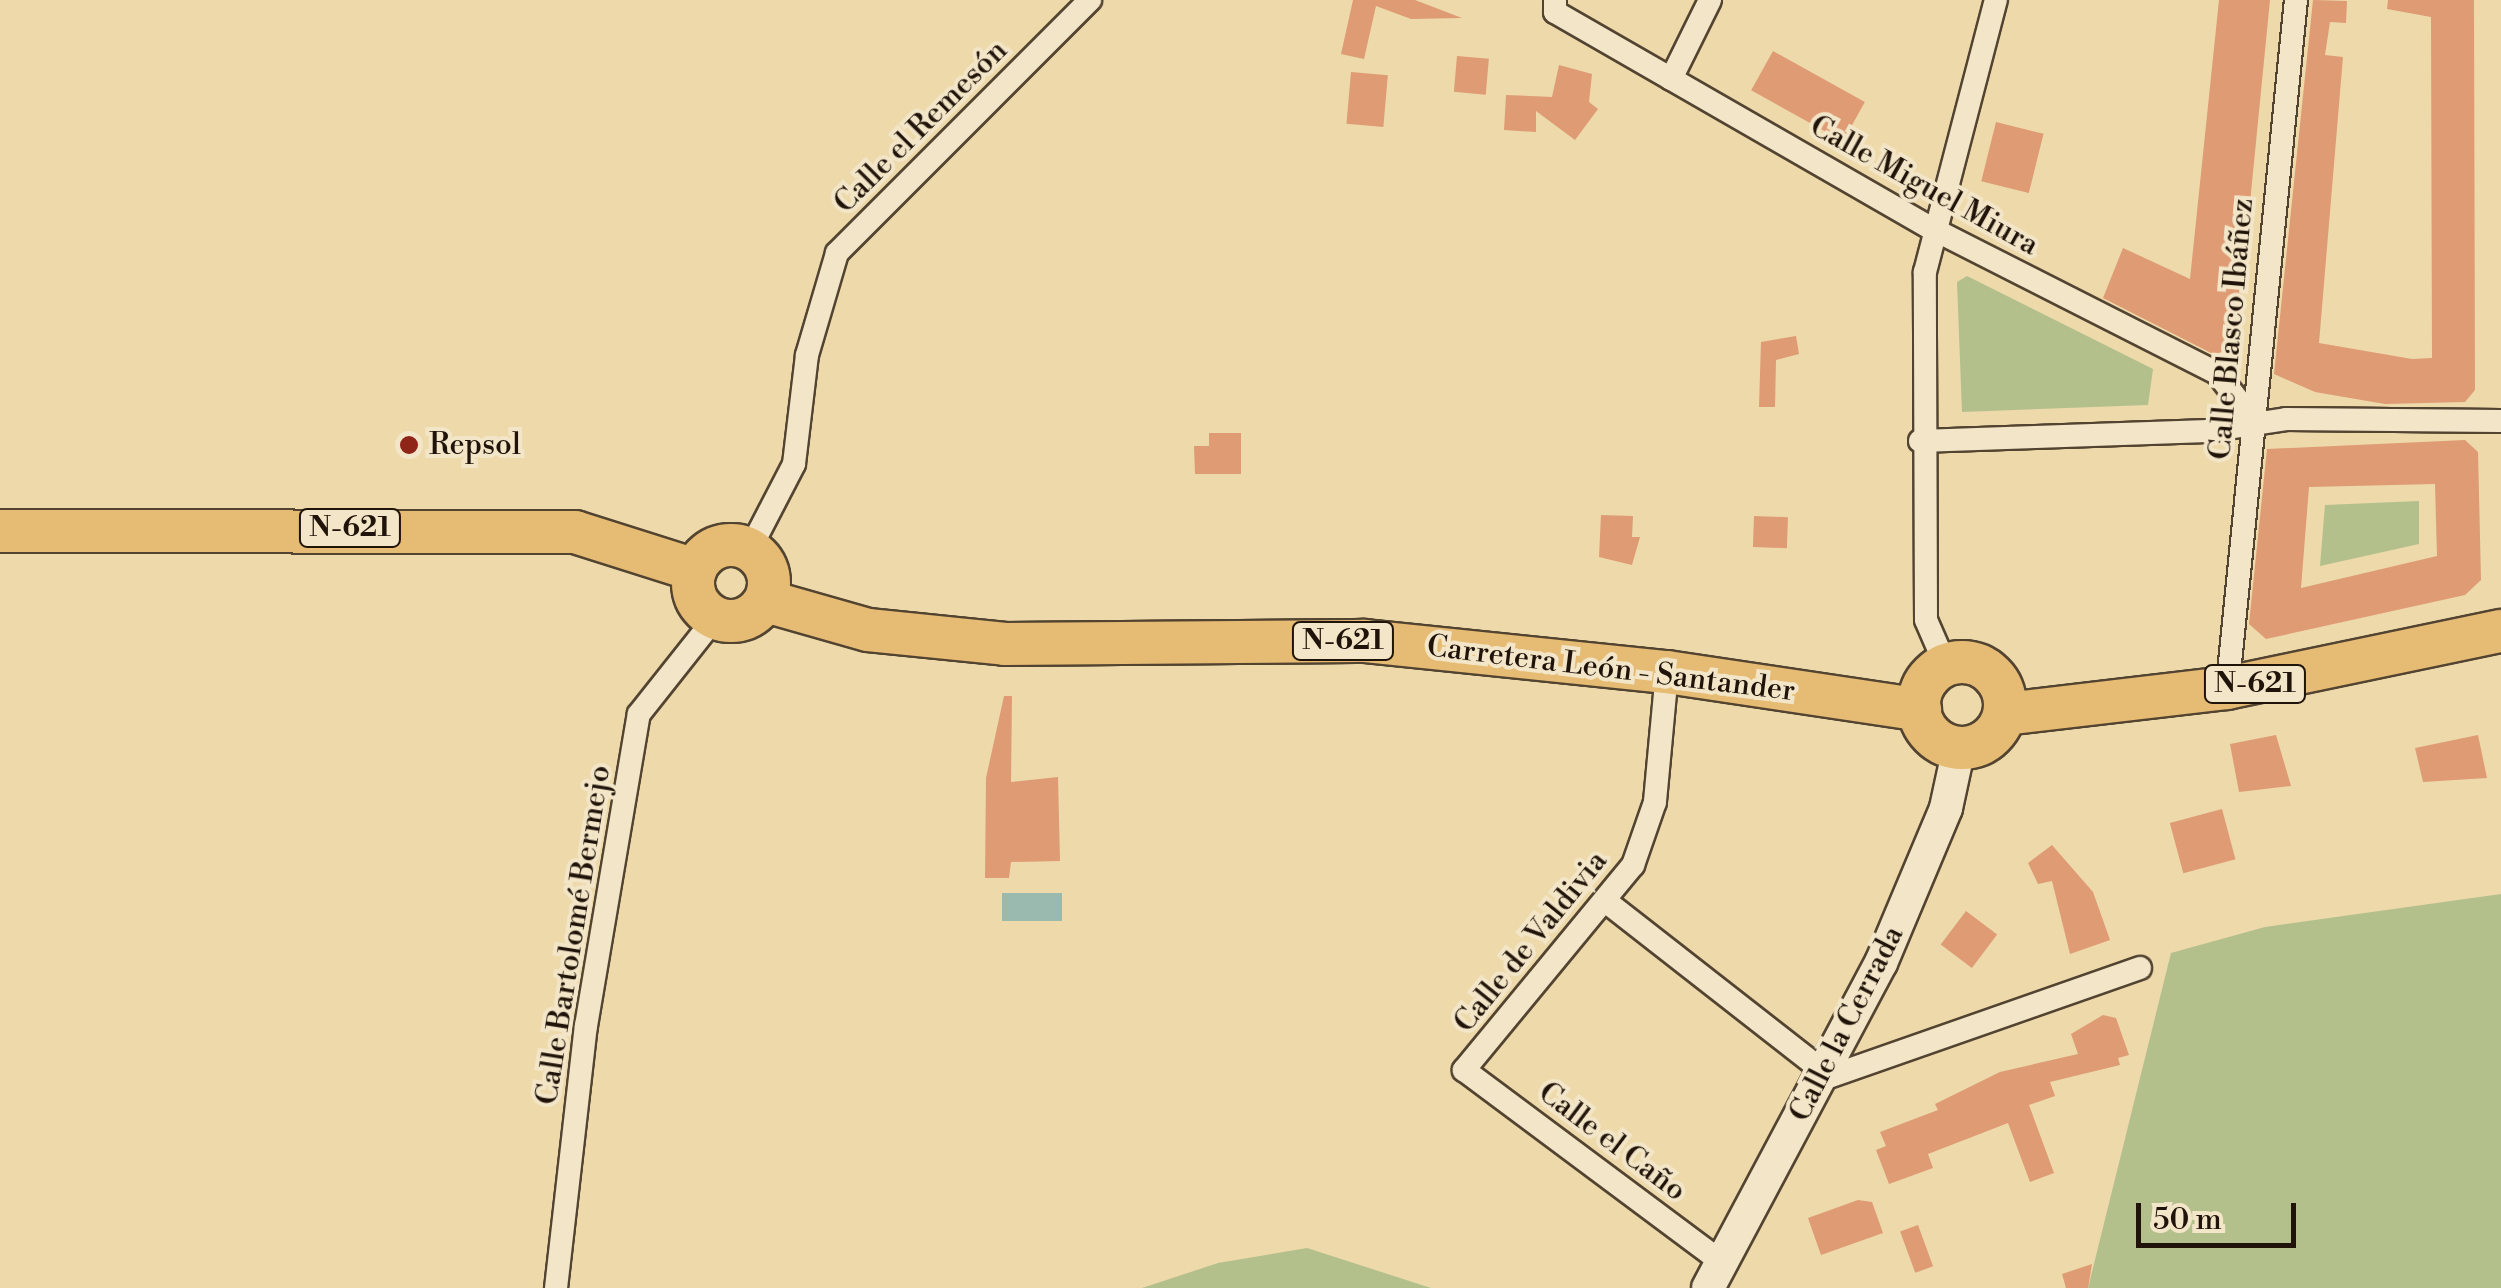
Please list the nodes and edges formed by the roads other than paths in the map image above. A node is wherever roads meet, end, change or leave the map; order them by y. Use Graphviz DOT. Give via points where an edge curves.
graph roads {
  1 [pos="1090,0"];
  2 [pos="1710,0"];
  3 [pos="1996,0"];
  4 [pos="2296,0"];
  5 [pos="1555,6"];
  6 [pos="1671,79"];
  7 [pos="1931,228"];
  8 [pos="2254,421"];
  9 [pos="2501,421"];
  10 [pos="1920,441"];
  11 [pos="0,531"];
  12 [pos="750,549"];
  13 [pos="695,570"];
  14 [pos="766,601"];
  15 [pos="716,618"];
  16 [pos="2501,631"];
  17 [pos="2230,663"];
  18 [pos="1946,666"];
  19 [pos="1667,672"];
  20 [pos="1920,710"];
  21 [pos="2005,714"];
  22 [pos="1958,748"];
  23 [pos="1608,903"];
  24 [pos="2140,968"];
  25 [pos="1464,1070"];
  26 [pos="1822,1076"];
  27 [pos="1716,1275"];
  28 [pos="556,1288"];
  1 -- 12 [label="street, Calle el Remesón" via="837,253 807,355 794,464"];
  2 -- 6 [label="street"];
  3 -- 7 [label="street"];
  4 -- 8 [label="street, Calle Blasco Ibáñez"];
  5 -- 6 [label="street, Calle Miguel Miura"];
  6 -- 7 [label="street, Calle Miguel Miura"];
  7 -- 8 [label="street, Calle Miguel Miura" via="2217,372"];
  7 -- 10 [label="street"];
  8 -- 9 [label="street"];
  8 -- 10 [label="street" via="2208,431"];
  8 -- 17 [label="street, Calle Blasco Ibáñez"];
  10 -- 18 [label="street" via="1926,620"];
  11 -- 13 [label="highway, N-621" via="575,532"];
  12 -- 13 [label="highway" via="716,548"];
  12 -- 14 [label="highway" via="770,575"];
  13 -- 15 [label="highway" via="697,601"];
  14 -- 15 [label="highway" via="743,620"];
  14 -- 19 [label="highway, Carretera León - Santander / N-621" via="868,630 1005,644 1365,640"];
  15 -- 28 [label="street, Calle Bartolomé Bermejo" via="639,714 586,1026"];
  16 -- 21 [label="highway, N-621" via="2245,685"];
  18 -- 20 [label="highway" via="1925,684"];
  18 -- 21 [label="highway" via="1986,669 2001,685"];
  19 -- 20 [label="highway, Carretera León - Santander / N-621"];
  19 -- 23 [label="street, Calle de Valdivia" via="1655,802 1634,865"];
  20 -- 22 [label="highway" via="1930,734"];
  21 -- 22 [label="highway" via="1990,738"];
  22 -- 26 [label="street, Calle la Cerrada" via="1933,841"];
  23 -- 25 [label="street, Calle de Valdivia"];
  23 -- 26 [label="street"];
  24 -- 26 [label="street"];
  25 -- 27 [label="street, Calle el Caño"];
  26 -- 27 [label="street, Calle la Cerrada"];
}
